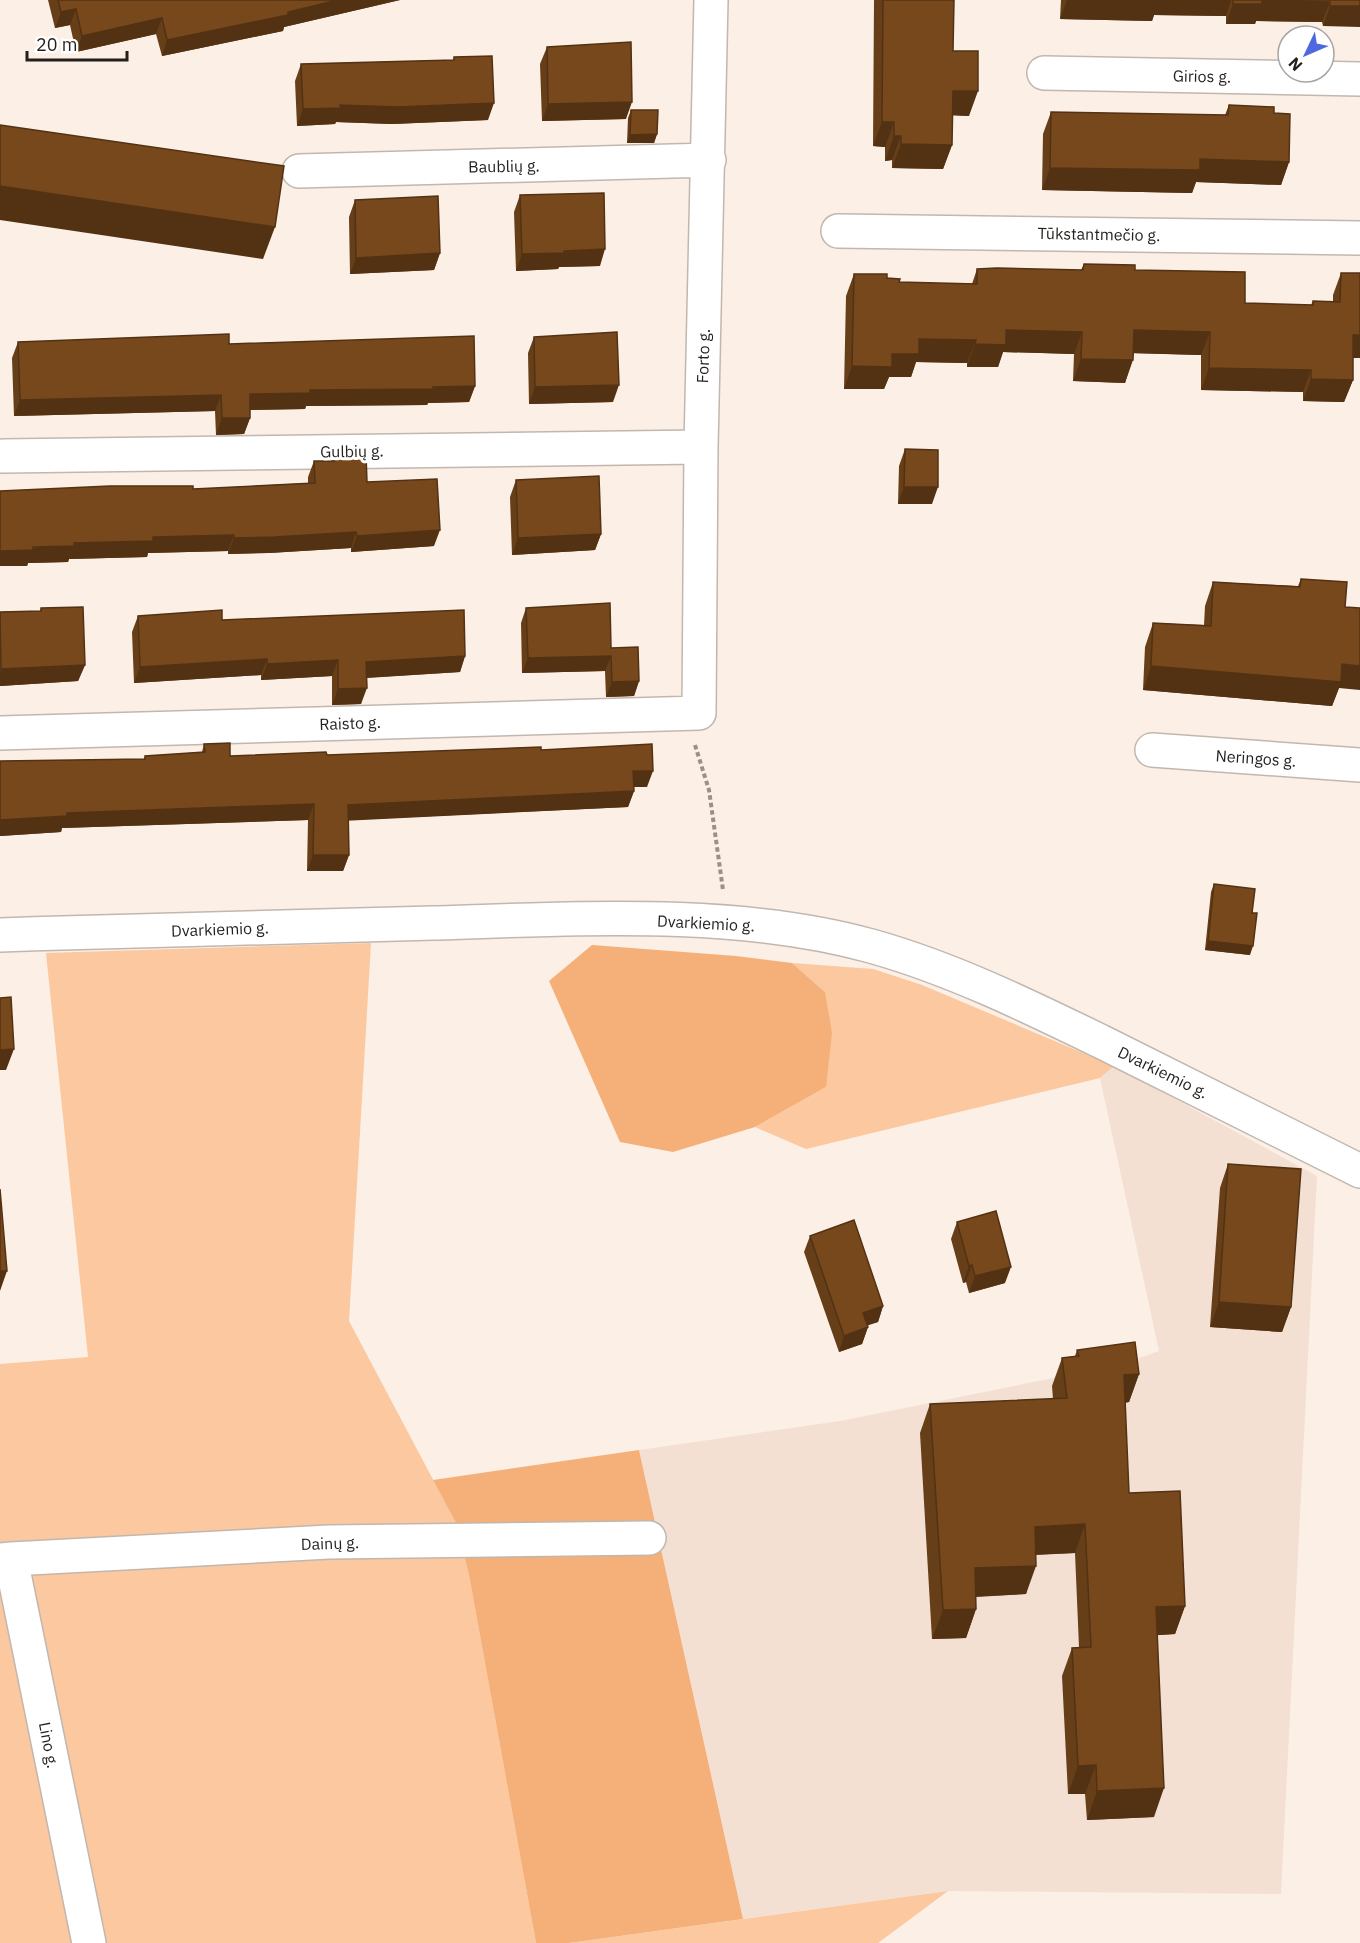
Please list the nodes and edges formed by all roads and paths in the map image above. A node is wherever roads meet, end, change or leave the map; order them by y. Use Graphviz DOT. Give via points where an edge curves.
graph roads {
  1 [pos="711,0"];
  2 [pos="1044,73"];
  3 [pos="1360,79"];
  4 [pos="709,160"];
  5 [pos="299,171"];
  6 [pos="838,231"];
  7 [pos="1360,238"];
  8 [pos="701,447"];
  9 [pos="3,456"];
  10 [pos="697,725"];
  11 [pos="0,733"];
  12 [pos="1152,750"];
  13 [pos="1360,765"];
  14 [pos="728,923"];
  15 [pos="0,935"];
  16 [pos="1360,1171"];
  17 [pos="649,1538"];
  18 [pos="6,1560"];
  19 [pos="89,1943"];
  1 -- 4 [label="street, Forto g."];
  2 -- 3 [label="street, Girios g."];
  4 -- 5 [label="street, Baublių g."];
  4 -- 8 [label="street, Forto g."];
  6 -- 7 [label="street, Tūkstantmečio g."];
  8 -- 9 [label="street, Gulbių g."];
  8 -- 10 [label="street, Forto g."];
  10 -- 11 [label="street, Raisto g."];
  10 -- 14 [label="path" via="695,751 709,790"];
  12 -- 13 [label="street, Neringos g."];
  14 -- 15 [label="street, Dvarkiemio g." via="553,920"];
  14 -- 16 [label="street, Dvarkiemio g." via="848,940 964,979 1035,1010"];
  17 -- 18 [label="street, Dainų g." via="329,1542"];
  18 -- 19 [label="street, Lino g."];
}
